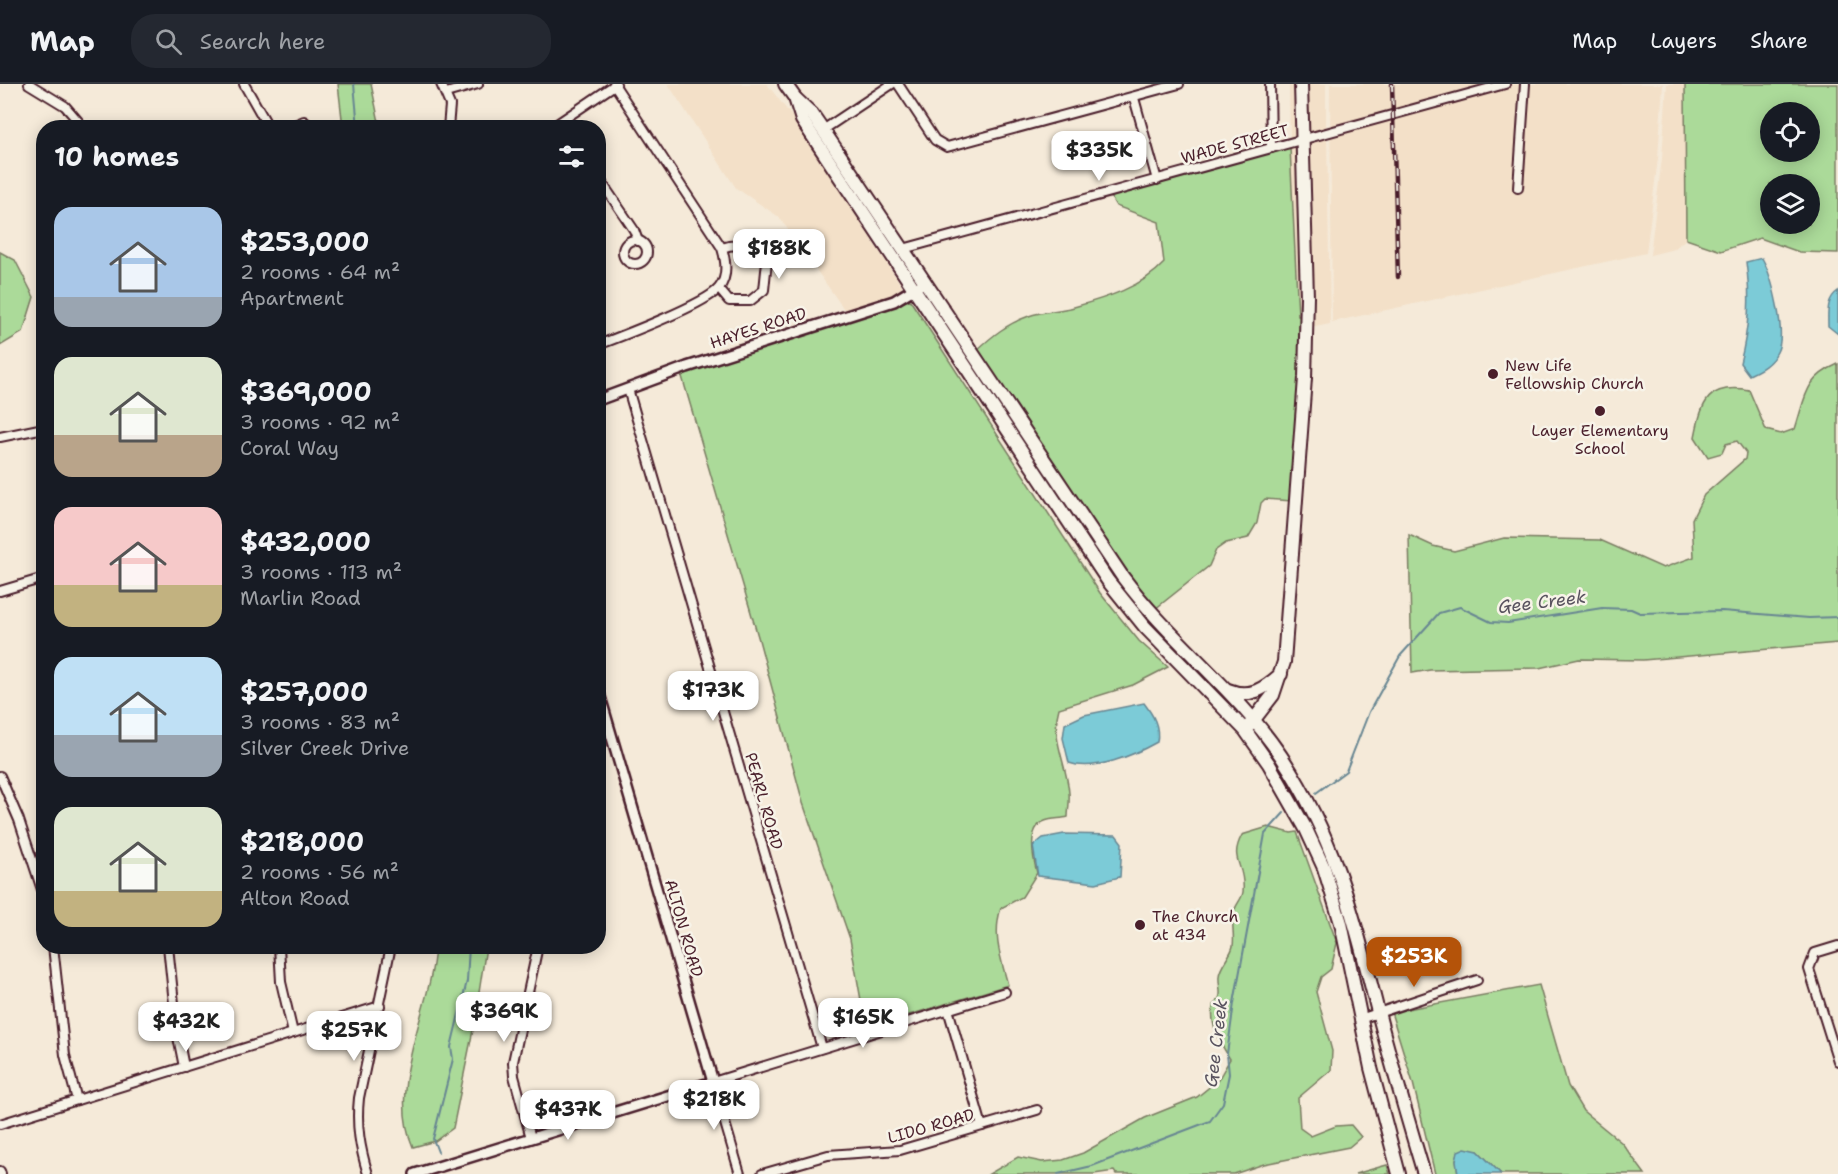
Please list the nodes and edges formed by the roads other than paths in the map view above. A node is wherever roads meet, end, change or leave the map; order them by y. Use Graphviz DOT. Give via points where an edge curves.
graph roads {
  1 [pos="28,84"];
  2 [pos="244,84"];
  3 [pos="441,84"];
  4 [pos="478,84"];
  5 [pos="615,84"];
  6 [pos="785,84"];
  7 [pos="892,84"];
  8 [pos="898,84"];
  9 [pos="1179,84"];
  10 [pos="1270,84"];
  11 [pos="1301,84"];
  12 [pos="1505,84"];
  13 [pos="1525,84"];
  14 [pos="446,93"];
  15 [pos="795,98"];
  16 [pos="1134,98"];
  17 [pos="77,120"];
  18 [pos="264,120"];
  19 [pos="449,120"];
  20 [pos="567,120"];
  21 [pos="823,129"];
  22 [pos="1302,140"];
  23 [pos="1271,148"];
  24 [pos="1157,180"];
  25 [pos="1518,188"];
  26 [pos="606,189"];
  27 [pos="638,240"];
  28 [pos="722,248"];
  29 [pos="903,249"];
  30 [pos="925,282"];
  31 [pos="719,289"];
  32 [pos="914,290"];
  33 [pos="606,342"];
  34 [pos="628,389"];
  35 [pos="606,397"];
  36 [pos="36,430"];
  37 [pos="0,437"];
  38 [pos="1058,505"];
  39 [pos="1081,516"];
  40 [pos="36,580"];
  41 [pos="0,591"];
  42 [pos="1282,673"];
  43 [pos="1227,689"];
  44 [pos="606,717"];
  45 [pos="1250,725"];
  46 [pos="0,776"];
  47 [pos="36,871"];
  48 [pos="1838,946"];
  49 [pos="54,954"];
  50 [pos="169,954"];
  51 [pos="279,954"];
  52 [pos="390,954"];
  53 [pos="536,954"];
  54 [pos="1478,981"];
  55 [pos="1005,992"];
  56 [pos="380,1006"];
  57 [pos="948,1009"];
  58 [pos="1378,1012"];
  59 [pos="1360,1019"];
  60 [pos="293,1034"];
  61 [pos="822,1048"];
  62 [pos="1838,1060"];
  63 [pos="184,1067"];
  64 [pos="713,1082"];
  65 [pos="77,1100"];
  66 [pos="1037,1110"];
  67 [pos="0,1124"];
  68 [pos="982,1126"];
  69 [pos="531,1138"];
  70 [pos="368,1174"];
  71 [pos="415,1174"];
  72 [pos="740,1174"];
  73 [pos="762,1174"];
  74 [pos="1399,1174"];
  75 [pos="1424,1174"];
  1 -- 17 [label="street" via="65,106"];
  2 -- 18 [label="street"];
  3 -- 14 [label="street"];
  4 -- 14 [label="street"];
  5 -- 20 [label="street"];
  5 -- 28 [label="street"];
  6 -- 15 [label="main road"];
  7 -- 21 [label="street"];
  8 -- 16 [label="street" via="935,140 947,147"];
  9 -- 16 [label="street"];
  10 -- 23 [label="street"];
  11 -- 22 [label="main road"];
  12 -- 22 [label="street, WADE STREET"];
  13 -- 25 [label="street"];
  14 -- 19 [label="street"];
  15 -- 21 [label="main road"];
  15 -- 32 [label="main road" via="802,120"];
  16 -- 24 [label="street"];
  21 -- 29 [label="main road"];
  22 -- 23 [label="street, WADE STREET"];
  22 -- 42 [label="main road" via="1307,297 1305,378"];
  23 -- 24 [label="street, WADE STREET"];
  24 -- 29 [label="street, WADE STREET"];
  26 -- 27 [label="street"];
  28 -- 31 [label="street" via="725,276"];
  28 -- 31 [label="street" via="754,248 767,261 768,273 764,290 750,301 729,301"];
  29 -- 30 [label="main road"];
  30 -- 32 [label="street, HAYES ROAD"];
  30 -- 39 [label="main road"];
  31 -- 33 [label="street" via="677,313"];
  32 -- 34 [label="street, HAYES ROAD" via="894,301 687,366"];
  32 -- 38 [label="main road"];
  34 -- 35 [label="street, HAYES ROAD"];
  34 -- 61 [label="street, PEARL ROAD"];
  36 -- 37 [label="street"];
  38 -- 39 [label="main road"];
  38 -- 45 [label="main road" via="1126,604 1165,648"];
  39 -- 43 [label="main road" via="1138,598 1167,632"];
  40 -- 41 [label="street"];
  42 -- 43 [label="main road" via="1260,691 1243,694"];
  42 -- 45 [label="main road" via="1273,695"];
  43 -- 45 [label="main road"];
  44 -- 64 [label="street, ALTON ROAD"];
  45 -- 58 [label="main road" via="1292,774 1328,842 1351,903"];
  45 -- 59 [label="main road" via="1324,868 1341,923"];
  46 -- 47 [label="street" via="20,820"];
  48 -- 62 [label="street" via="1815,953 1809,969"];
  49 -- 65 [label="street" via="65,1055"];
  50 -- 63 [label="street"];
  51 -- 60 [label="street" via="281,982"];
  52 -- 56 [label="street"];
  53 -- 69 [label="street" via="513,1062"];
  54 -- 58 [label="street"];
  55 -- 57 [label="street"];
  56 -- 60 [label="street"];
  56 -- 70 [label="street" via="357,1121"];
  57 -- 61 [label="street"];
  57 -- 68 [label="street"];
  58 -- 59 [label="street"];
  58 -- 75 [label="main road"];
  59 -- 74 [label="main road"];
  60 -- 63 [label="street"];
  61 -- 64 [label="street"];
  63 -- 65 [label="street"];
  64 -- 69 [label="street"];
  64 -- 72 [label="street, ALTON ROAD"];
  65 -- 67 [label="street"];
  66 -- 68 [label="street, LIDO ROAD"];
  68 -- 73 [label="street, LIDO ROAD" via="900,1150 828,1155"];
  69 -- 71 [label="street"];
}
